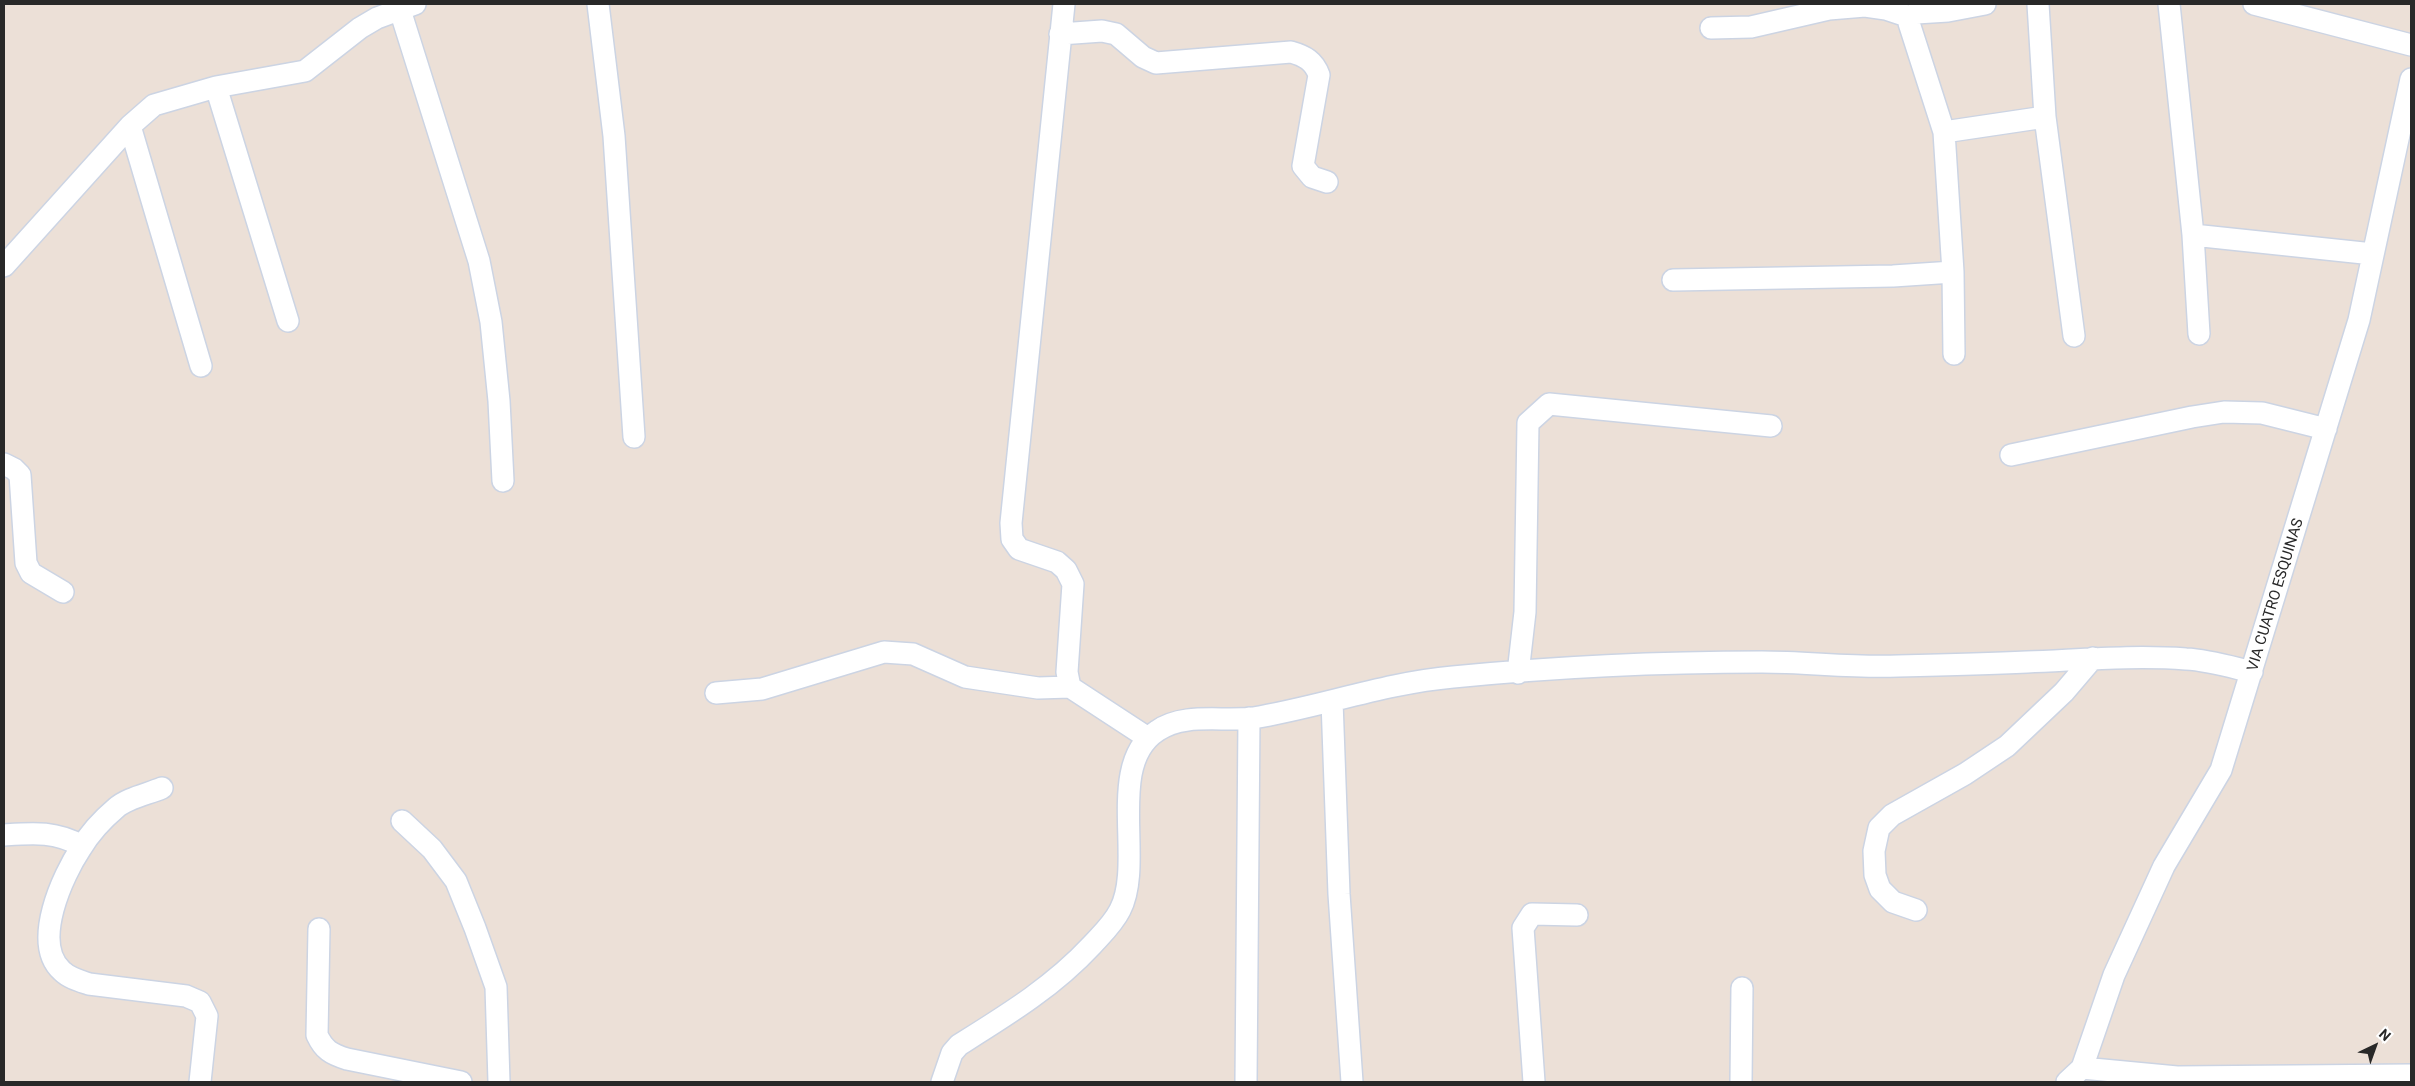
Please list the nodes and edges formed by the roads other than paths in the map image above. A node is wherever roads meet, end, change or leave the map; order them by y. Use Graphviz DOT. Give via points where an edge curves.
graph roads {
  1 [pos="598,4"];
  2 [pos="1064,4"];
  3 [pos="1985,4"];
  4 [pos="2038,4"];
  5 [pos="2169,4"];
  6 [pos="2254,4"];
  7 [pos="408,7"];
  8 [pos="1948,7"];
  9 [pos="1818,8"];
  10 [pos="1910,17"];
  11 [pos="1711,28"];
  12 [pos="1060,34"];
  13 [pos="2411,45"];
  14 [pos="2411,79"];
  15 [pos="216,87"];
  16 [pos="2046,117"];
  17 [pos="130,126"];
  18 [pos="2406,128"];
  19 [pos="1944,132"];
  20 [pos="1327,182"];
  21 [pos="2193,235"];
  22 [pos="2373,254"];
  23 [pos="4,266"];
  24 [pos="1953,272"];
  25 [pos="1673,280"];
  26 [pos="288,321"];
  27 [pos="2199,334"];
  28 [pos="2074,336"];
  29 [pos="1954,354"];
  30 [pos="201,366"];
  31 [pos="1771,426"];
  32 [pos="2326,429"];
  33 [pos="634,437"];
  34 [pos="2010,456"];
  35 [pos="4,464"];
  36 [pos="503,481"];
  37 [pos="62,592"];
  38 [pos="2093,658"];
  39 [pos="2252,672"];
  40 [pos="1518,673"];
  41 [pos="1070,688"];
  42 [pos="716,693"];
  43 [pos="1332,701"];
  44 [pos="1249,718"];
  45 [pos="1148,738"];
  46 [pos="162,788"];
  47 [pos="402,821"];
  48 [pos="4,835"];
  49 [pos="82,846"];
  50 [pos="1916,910"];
  51 [pos="1577,914"];
  52 [pos="319,929"];
  53 [pos="1742,988"];
  54 [pos="2075,1075"];
  55 [pos="2411,1075"];
  56 [pos="200,1082"];
  57 [pos="460,1082"];
  58 [pos="499,1082"];
  59 [pos="942,1082"];
  60 [pos="1246,1082"];
  61 [pos="1352,1082"];
  62 [pos="1534,1082"];
  63 [pos="1741,1082"];
  1 -- 33 [label="street" via="614,136"];
  2 -- 12 [label="street"];
  3 -- 8 [label="street"];
  4 -- 16 [label="street"];
  5 -- 21 [label="street"];
  6 -- 13 [label="street"];
  7 -- 15 [label="street" via="360,28 305,71"];
  7 -- 36 [label="street" via="479,262 492,322"];
  8 -- 10 [label="street"];
  9 -- 10 [label="street" via="1865,6"];
  9 -- 11 [label="street" via="1750,28"];
  10 -- 19 [label="street" via="1909,23"];
  12 -- 20 [label="street" via="1102,30 1116,34 1143,57 1156,63 1291,52 1304,56 1315,65 1319,76 1303,166 1312,177"];
  12 -- 41 [label="street" via="1012,539 1019,549 1057,562 1066,570 1073,584 1067,664"];
  14 -- 18 [label="street, VIA CUATRO ESQUINAS"];
  15 -- 17 [label="street" via="154,105"];
  15 -- 26 [label="street"];
  16 -- 19 [label="street"];
  16 -- 28 [label="street"];
  17 -- 23 [label="street"];
  17 -- 30 [label="street"];
  18 -- 22 [label="street, VIA CUATRO ESQUINAS"];
  19 -- 24 [label="street"];
  21 -- 22 [label="street"];
  21 -- 27 [label="street"];
  22 -- 32 [label="street, VIA CUATRO ESQUINAS" via="2359,320"];
  24 -- 25 [label="street"];
  24 -- 29 [label="street"];
  31 -- 40 [label="street" via="1549,404 1536,413 1528,423 1525,612"];
  32 -- 34 [label="street" via="2262,413 2224,412"];
  32 -- 39 [label="street, VIA CUATRO ESQUINAS"];
  35 -- 37 [label="street" via="14,468 20,476 26,563 31,573"];
  38 -- 39 [label="street" via="2189,659"];
  38 -- 40 [label="street" via="1892,667 1718,663"];
  38 -- 50 [label="street" via="2064,692 2007,746 1892,815 1879,828 1874,852 1875,876 1880,889 1893,902"];
  39 -- 54 [label="street, VIA CUATRO ESQUINAS" via="2222,770 2164,866 2114,975"];
  40 -- 43 [label="street" via="1453,676 1402,683"];
  41 -- 42 [label="street" via="1038,688 965,677 913,654 884,652 762,688"];
  41 -- 45 [label="street"];
  43 -- 44 [label="street"];
  43 -- 61 [label="street" via="1338,894"];
  44 -- 45 [label="street" via="1192,720 1160,728"];
  44 -- 60 [label="street"];
  45 -- 59 [label="street" via="1133,765 1129,789 1127,890 1122,908 1097,940 1052,984 1021,1008 959,1045 952,1053"];
  46 -- 49 [label="street" via="118,806"];
  47 -- 58 [label="street" via="432,849 456,881 475,928 496,987"];
  48 -- 49 [label="street" via="57,835"];
  49 -- 56 [label="street" via="56,898 49,939 53,958 63,973 90,984 186,996 200,1002 207,1016"];
  51 -- 62 [label="street" via="1532,914 1523,928"];
  52 -- 57 [label="street" via="316,1035 323,1047 331,1054 347,1059"];
  53 -- 63 [label="street"];
  54 -- 55 [label="street"];
}
